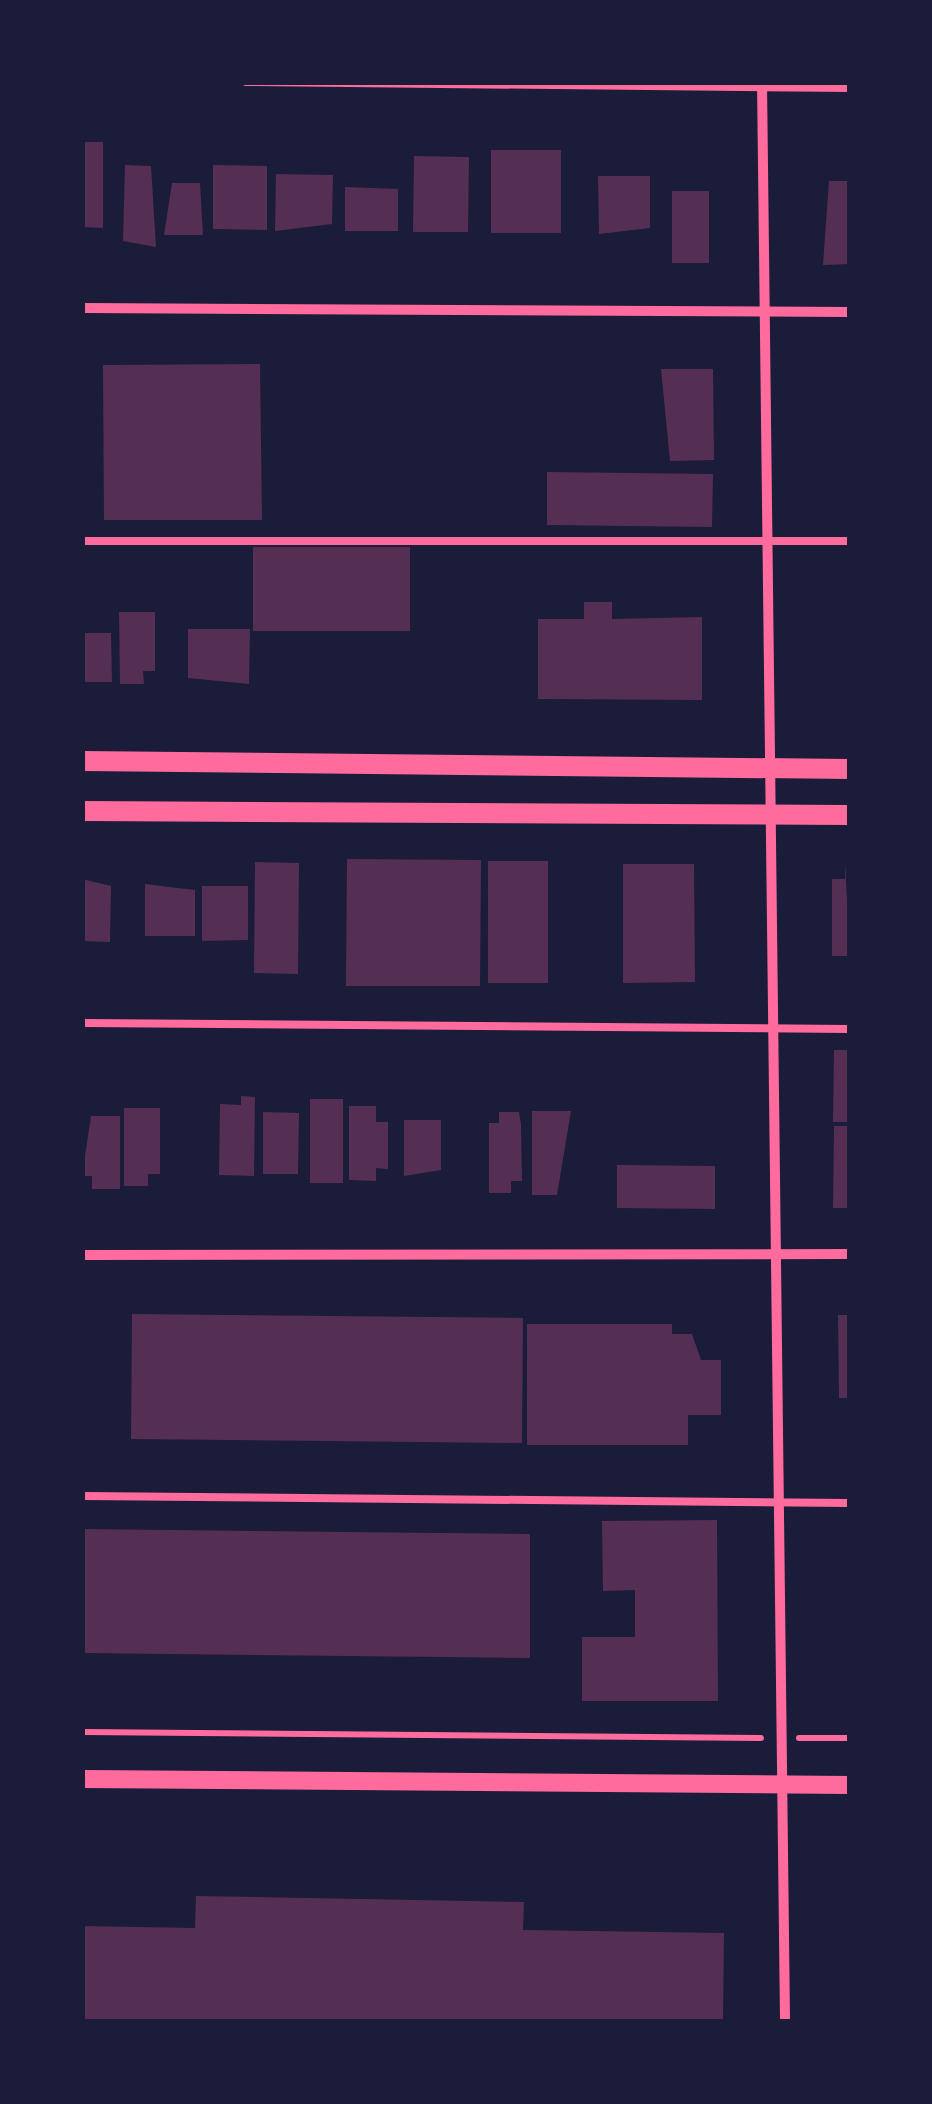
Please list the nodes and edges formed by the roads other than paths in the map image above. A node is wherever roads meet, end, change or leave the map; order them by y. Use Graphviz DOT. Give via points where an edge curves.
graph roads {
  1 [pos="246,82"];
  2 [pos="762,85"];
  3 [pos="850,88"];
  4 [pos="82,308"];
  5 [pos="763,312"];
  6 [pos="850,312"];
  7 [pos="762,540"];
  8 [pos="850,541"];
  9 [pos="82,542"];
  10 [pos="82,761"];
  11 [pos="769,769"];
  12 [pos="850,769"];
  13 [pos="82,811"];
  14 [pos="850,814"];
  15 [pos="770,815"];
  16 [pos="82,1023"];
  17 [pos="772,1027"];
  18 [pos="850,1028"];
  19 [pos="777,1254"];
  20 [pos="850,1254"];
  21 [pos="82,1255"];
  22 [pos="82,1496"];
  23 [pos="850,1502"];
  24 [pos="776,1503"];
  25 [pos="82,1779"];
  26 [pos="782,1785"];
  27 [pos="850,1786"];
  28 [pos="784,2022"];
  1 -- 2 [label="lane"];
  2 -- 3 [label="lane"];
  2 -- 5 [label="street"];
  4 -- 5 [label="street"];
  5 -- 6 [label="street"];
  5 -- 7 [label="street"];
  7 -- 8 [label="lane"];
  7 -- 9 [label="lane"];
  7 -- 11 [label="street"];
  10 -- 11 [label="main road"];
  11 -- 12 [label="main road"];
  11 -- 15 [label="street"];
  13 -- 15 [label="main road"];
  14 -- 15 [label="main road"];
  15 -- 17 [label="street"];
  16 -- 17 [label="lane"];
  17 -- 18 [label="lane"];
  17 -- 19 [label="street"];
  19 -- 20 [label="street"];
  19 -- 21 [label="street"];
  19 -- 24 [label="street"];
  22 -- 24 [label="lane"];
  23 -- 24 [label="lane"];
  24 -- 26 [label="street"];
  25 -- 26 [label="street"];
  26 -- 27 [label="street"];
  26 -- 28 [label="street"];
}
